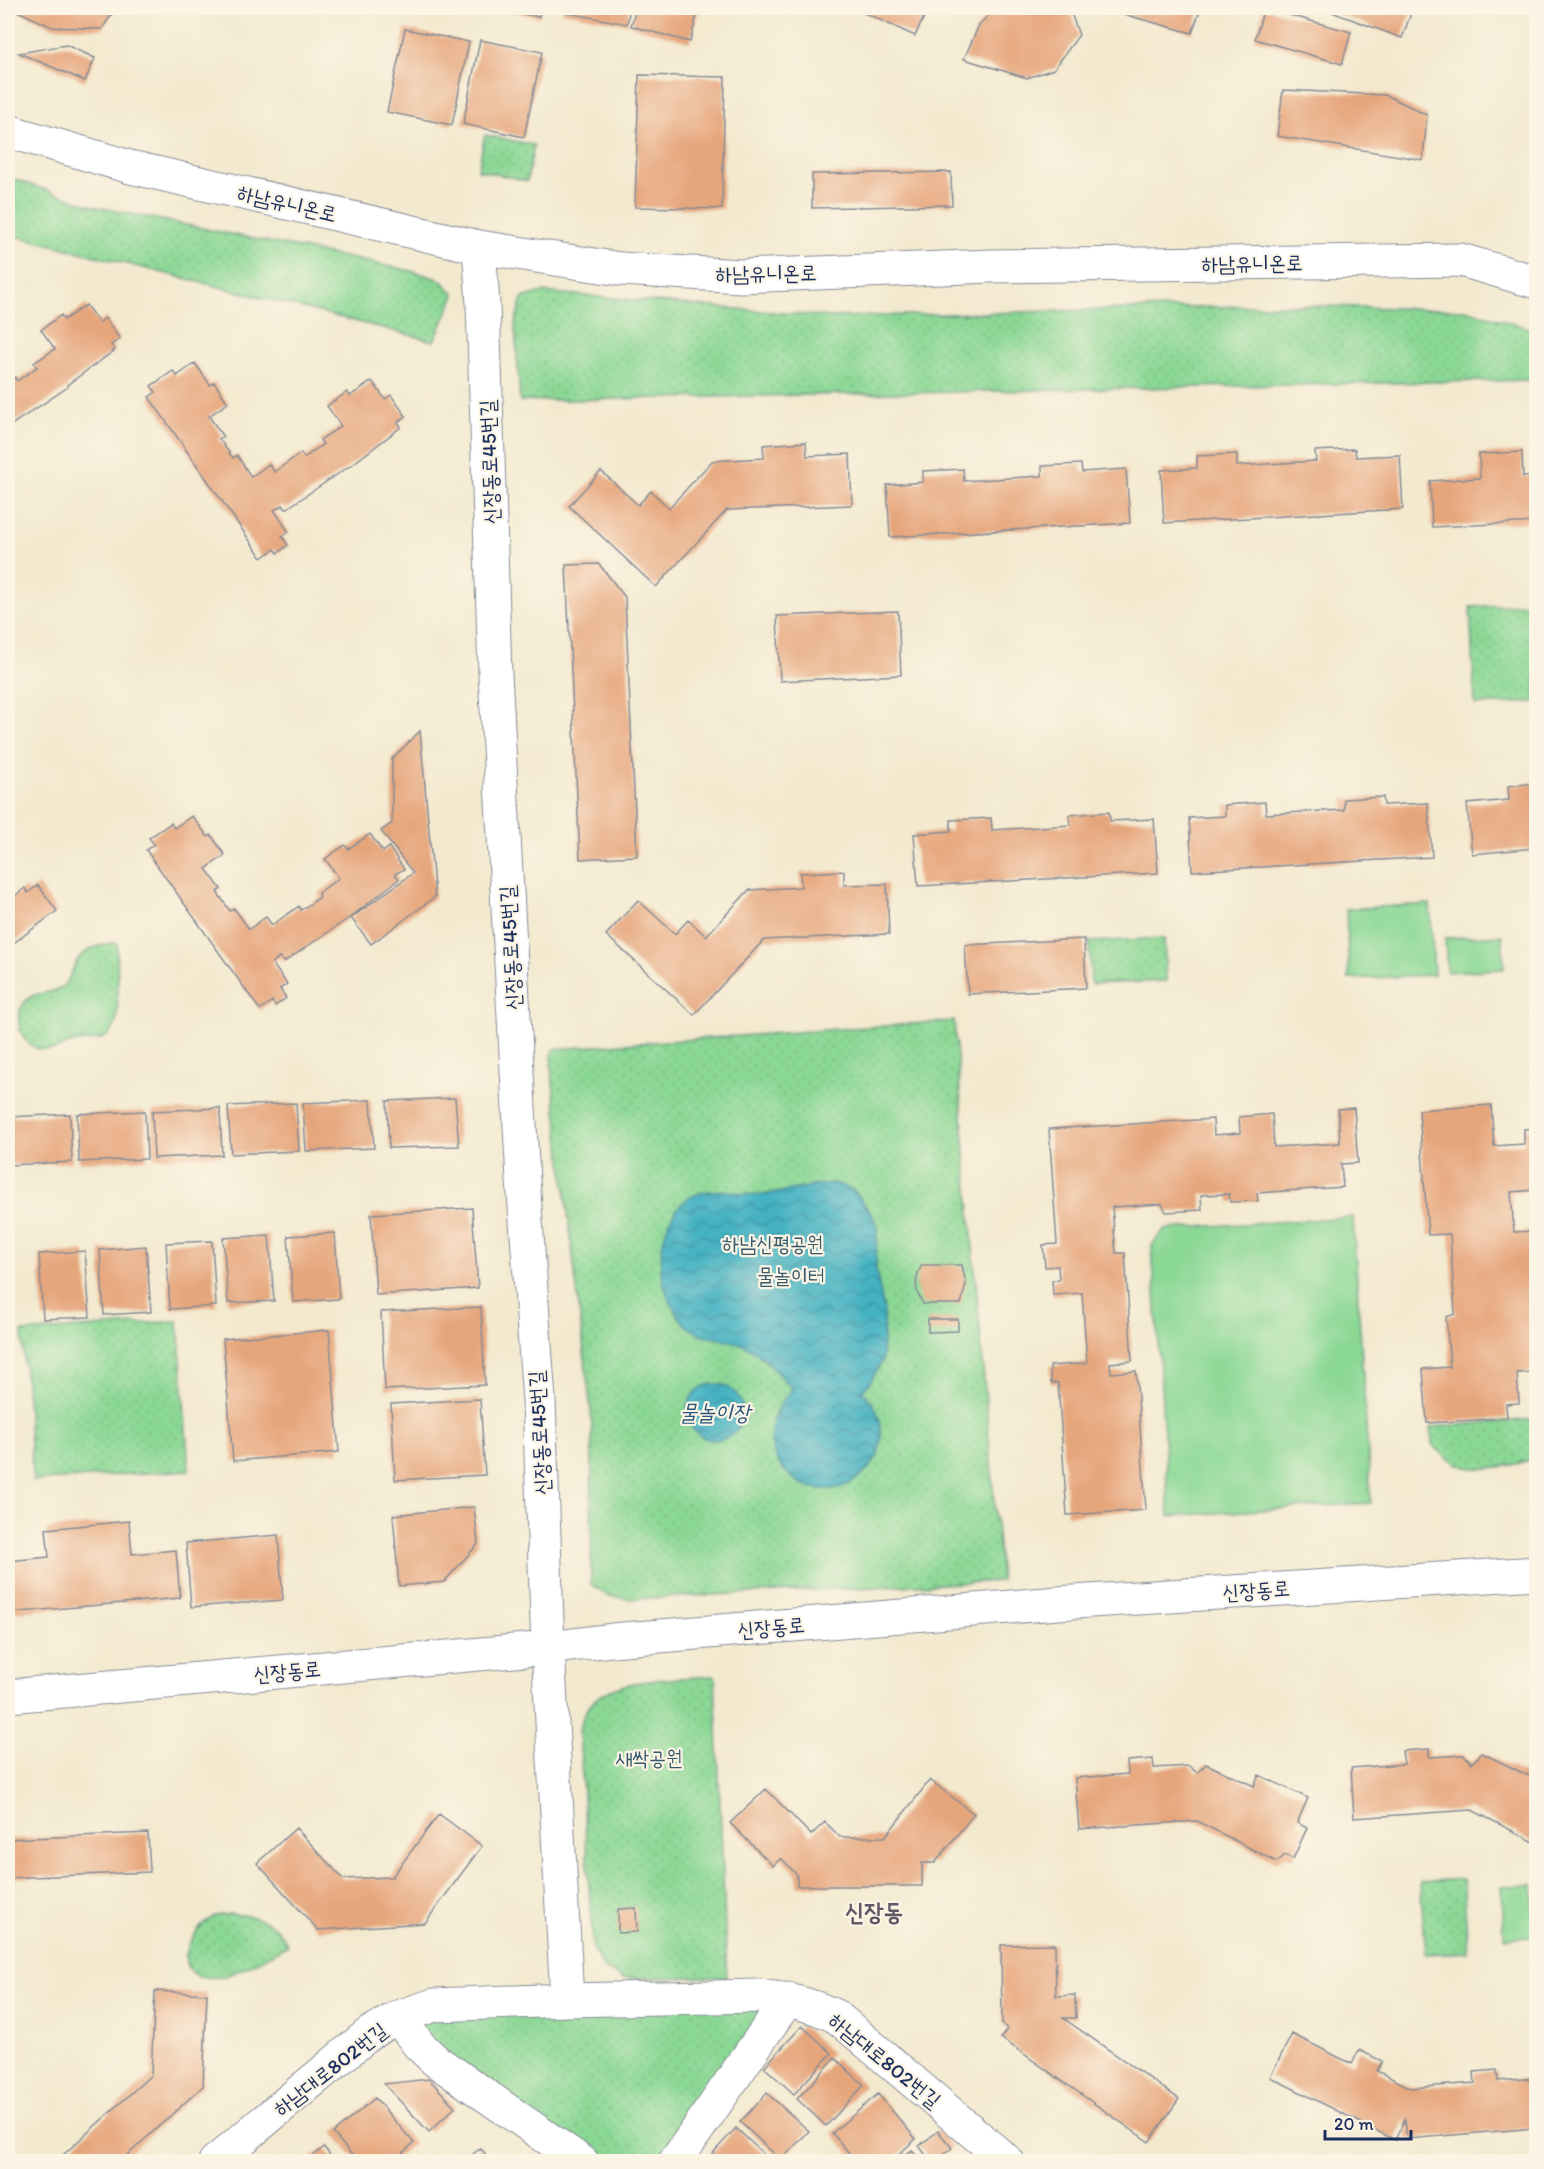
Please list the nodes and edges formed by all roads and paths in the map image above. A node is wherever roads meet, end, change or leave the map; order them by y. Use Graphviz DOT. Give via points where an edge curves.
graph roads {
  1 [pos="8,131"];
  2 [pos="479,247"];
  3 [pos="1536,282"];
  4 [pos="1536,1573"];
  5 [pos="548,1648"];
  6 [pos="8,1696"];
  7 [pos="788,1999"];
  8 [pos="567,2000"];
  9 [pos="398,2017"];
  10 [pos="215,2162"];
  11 [pos="582,2162"];
  12 [pos="675,2162"];
  13 [pos="1008,2162"];
  1 -- 2 [label="street, 하남유니온로" via="130,167"];
  2 -- 3 [label="street, 하남유니온로" via="620,269 742,276 992,266 1461,260"];
  2 -- 5 [label="street, 신장동로45번길" via="495,674 539,1400"];
  4 -- 5 [label="street, 신장동로" via="1058,1603"];
  5 -- 6 [label="street, 신장동로"];
  5 -- 8 [label="street"];
  7 -- 8 [label="street, 하남대로802번길" via="758,1996"];
  7 -- 12 [label="street"];
  7 -- 13 [label="street, 하남대로802번길" via="837,2017"];
  8 -- 9 [label="street, 하남대로802번길" via="434,2005"];
  9 -- 10 [label="street, 하남대로802번길" via="370,2033"];
  9 -- 11 [label="street" via="418,2045 436,2061"];
}
